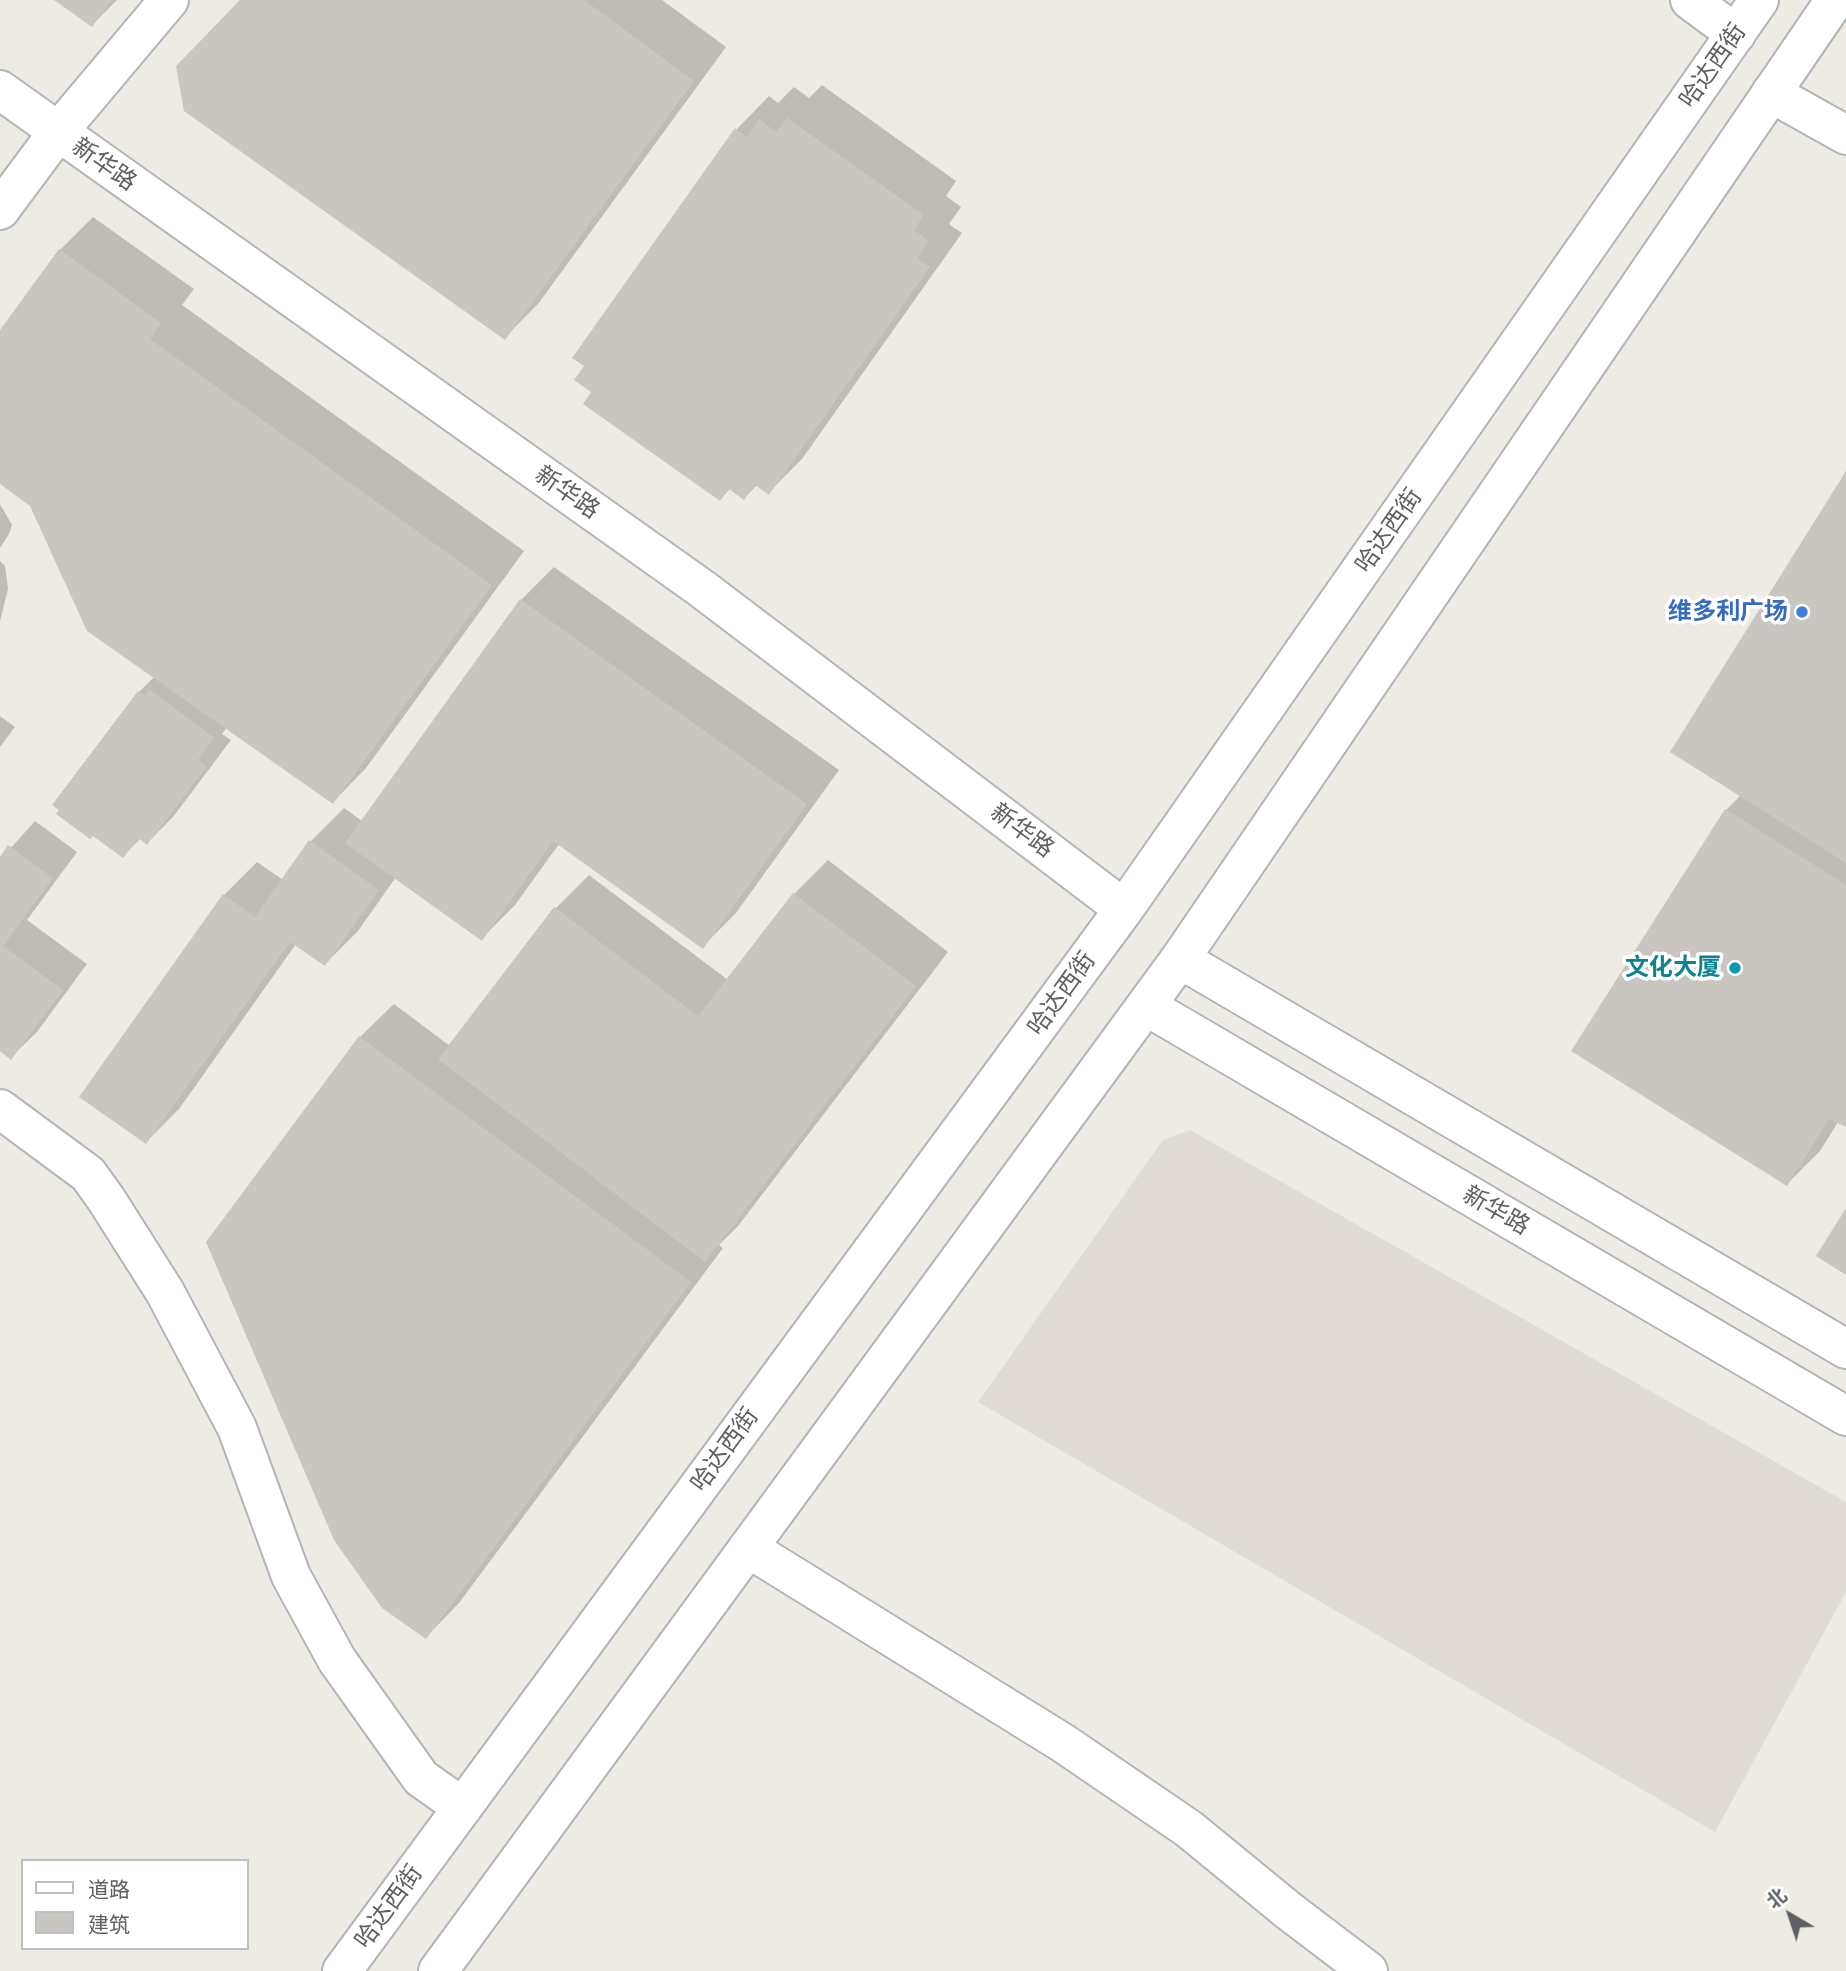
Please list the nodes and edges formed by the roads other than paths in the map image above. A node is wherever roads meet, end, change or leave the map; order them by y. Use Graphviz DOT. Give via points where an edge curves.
graph roads {
  1 [pos="169,0"];
  2 [pos="1690,0"];
  3 [pos="1759,0"];
  4 [pos="1835,0"];
  5 [pos="1736,34"];
  6 [pos="0,90"];
  7 [pos="1771,93"];
  8 [pos="58,132"];
  9 [pos="1846,135"];
  10 [pos="0,210"];
  11 [pos="1124,909"];
  12 [pos="1180,959"];
  13 [pos="1146,1006"];
  14 [pos="0,1109"];
  15 [pos="1846,1349"];
  16 [pos="1846,1416"];
  17 [pos="748,1548"];
  18 [pos="462,1807"];
  19 [pos="342,1971"];
  20 [pos="438,1971"];
  21 [pos="1368,1971"];
  1 -- 8 [label="street"];
  2 -- 5 [label="street"];
  3 -- 5 [label="street, 哈达西街"];
  4 -- 7 [label="street"];
  5 -- 11 [label="street, 哈达西街"];
  6 -- 8 [label="street, 新华路"];
  7 -- 9 [label="street"];
  7 -- 12 [label="street"];
  8 -- 10 [label="street"];
  8 -- 11 [label="street, 新华路" via="701,588"];
  11 -- 18 [label="street, 哈达西街"];
  12 -- 13 [label="street"];
  12 -- 15 [label="street"];
  13 -- 16 [label="street, 新华路"];
  13 -- 17 [label="street"];
  14 -- 18 [label="street" via="88,1174 106,1199 165,1292 237,1428 291,1576 337,1660 421,1779"];
  17 -- 20 [label="street"];
  17 -- 21 [label="street" via="1086,1758 1189,1829"];
  18 -- 19 [label="street, 哈达西街"];
}
